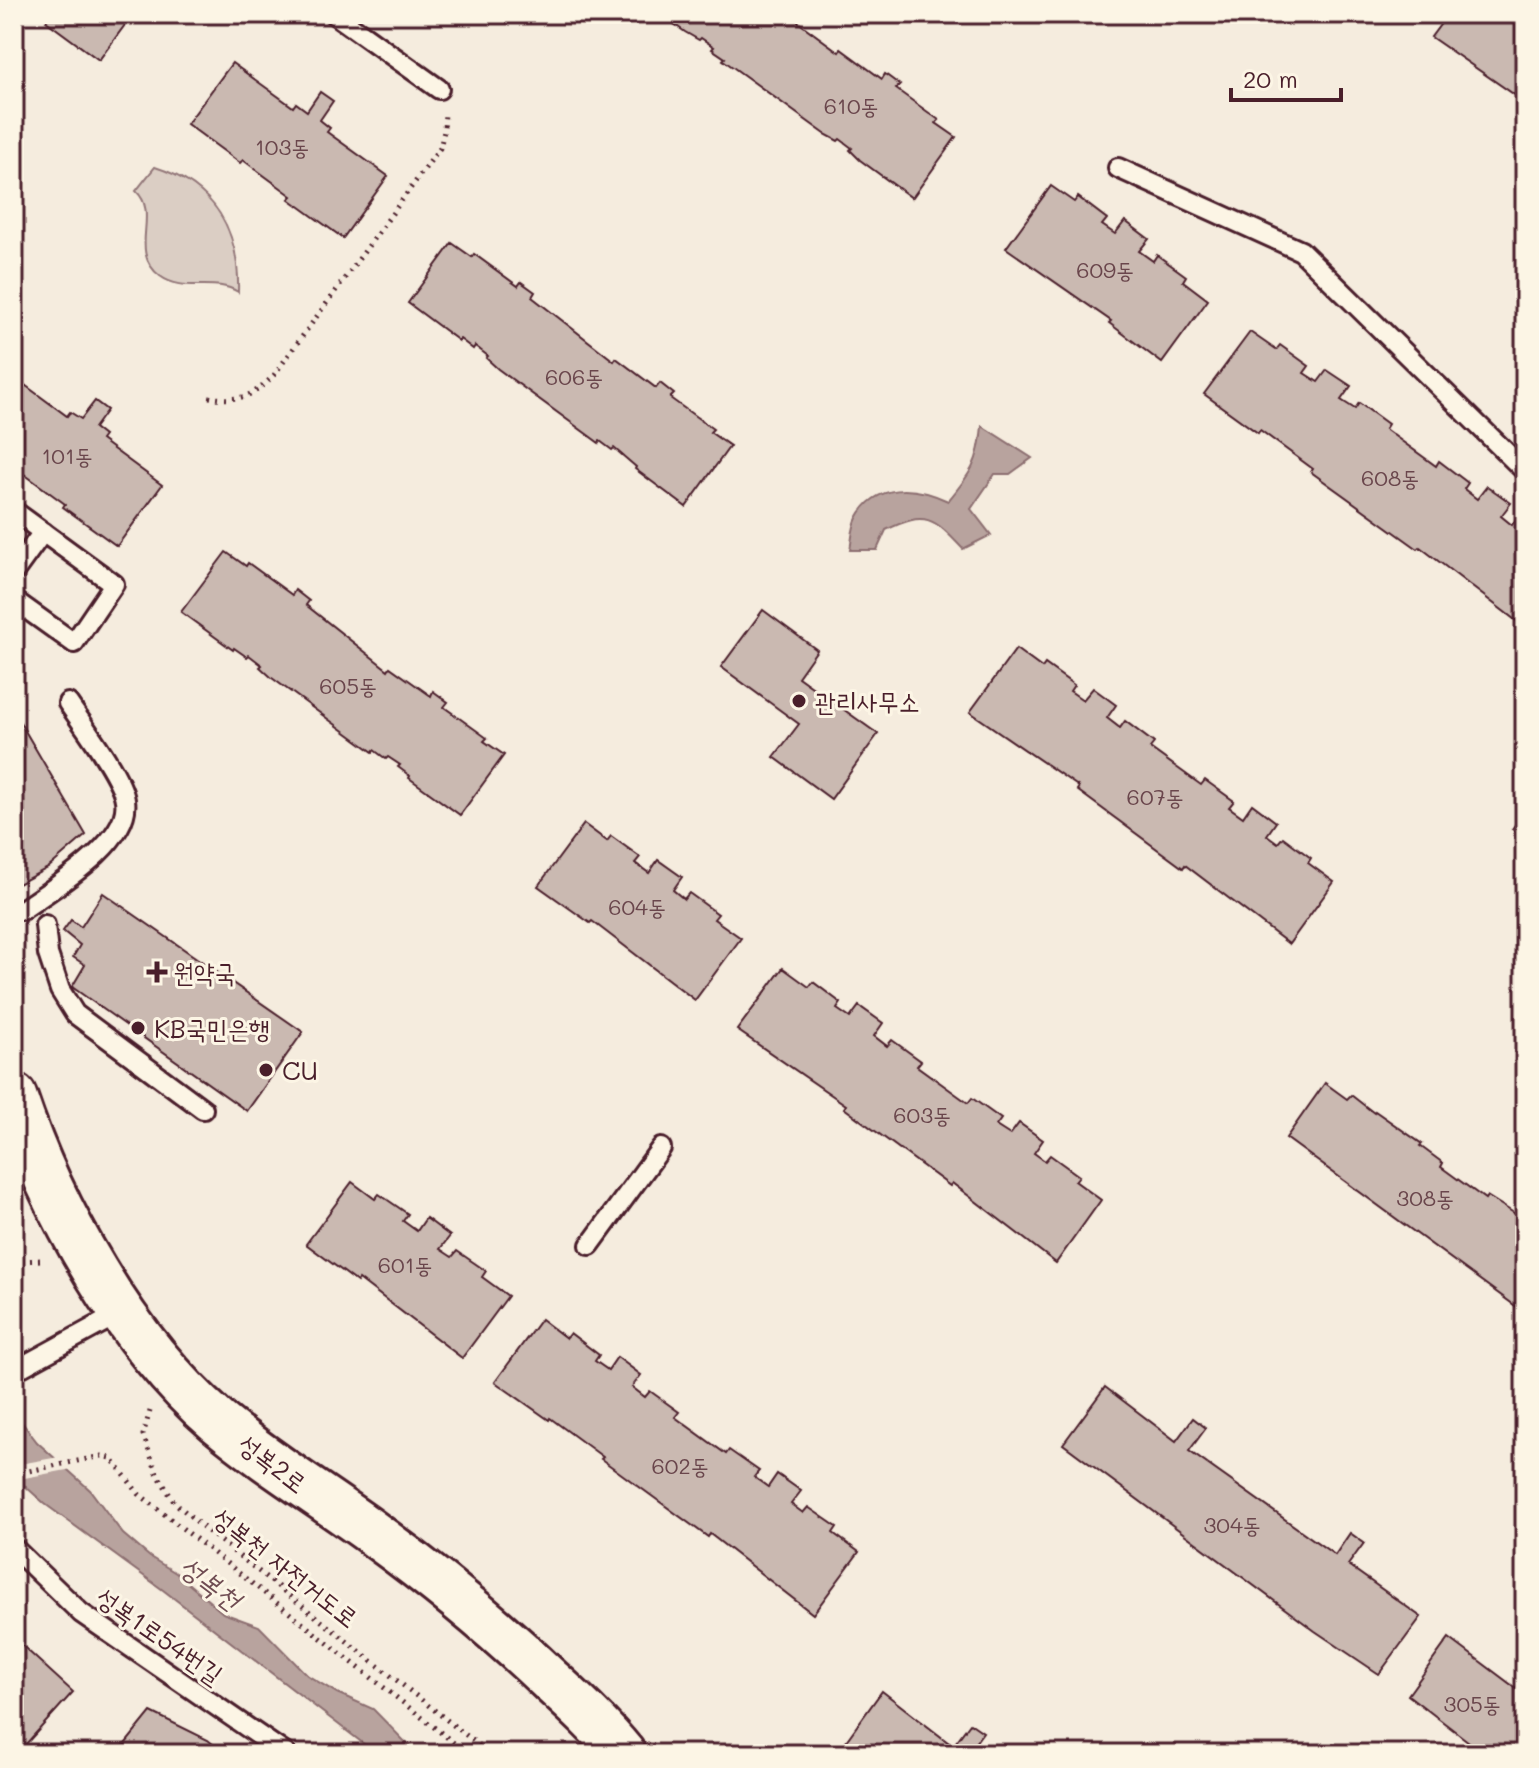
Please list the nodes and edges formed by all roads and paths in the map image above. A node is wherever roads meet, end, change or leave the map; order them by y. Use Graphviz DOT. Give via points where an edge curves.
graph roads {
  1 [pos="334,14"];
  2 [pos="439,89"];
  3 [pos="1118,168"];
  4 [pos="209,397"];
  5 [pos="1525,471"];
  6 [pos="14,511"];
  7 [pos="43,532"];
  8 [pos="14,572"];
  9 [pos="14,600"];
  10 [pos="68,703"];
  11 [pos="22,910"];
  12 [pos="45,925"];
  13 [pos="14,1096"];
  14 [pos="203,1109"];
  15 [pos="661,1148"];
  16 [pos="590,1245"];
  17 [pos="122,1312"];
  18 [pos="163,1364"];
  19 [pos="14,1371"];
  20 [pos="14,1474"];
  21 [pos="14,1548"];
  22 [pos="286,1754"];
  23 [pos="468,1754"];
  24 [pos="490,1754"];
  25 [pos="623,1754"];
  1 -- 2 [label="lane"];
  2 -- 4 [label="path" via="445,103 440,148 274,375 233,401"];
  3 -- 5 [label="lane" via="1301,251"];
  6 -- 7 [label="lane"];
  7 -- 8 [label="lane"];
  7 -- 9 [label="lane" via="114,584 74,643"];
  10 -- 11 [label="lane" via="107,761 125,799 124,818 82,867"];
  12 -- 14 [label="lane" via="60,990 75,1014"];
  13 -- 17 [label="street, 성복2로" via="69,1227"];
  15 -- 16 [label="lane"];
  17 -- 18 [label="street, 성복2로"];
  17 -- 19 [label="lane"];
  18 -- 24 [label="path, 성복천 자전거도로" via="143,1435 174,1502"];
  18 -- 25 [label="street, 성복2로" via="216,1420 375,1534 506,1638"];
  20 -- 23 [label="path" via="111,1458 139,1494"];
  21 -- 22 [label="lane, 성복1로54번길" via="81,1613"];
}
